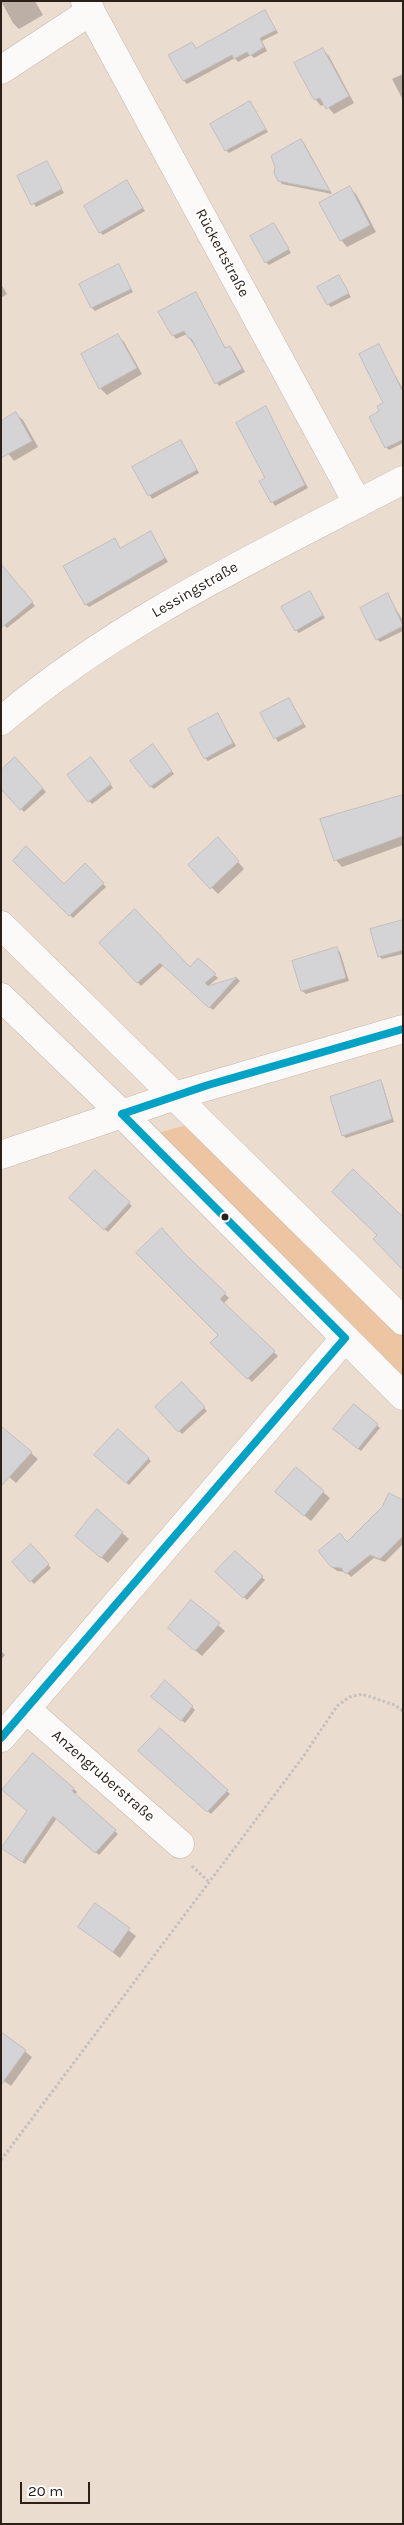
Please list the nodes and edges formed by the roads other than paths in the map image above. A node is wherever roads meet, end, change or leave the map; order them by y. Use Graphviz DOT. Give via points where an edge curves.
graph roads {
  1 [pos="88,6"];
  2 [pos="1,70"];
  3 [pos="403,480"];
  4 [pos="358,504"];
  5 [pos="1,722"];
  6 [pos="1,925"];
  7 [pos="1,998"];
  8 [pos="403,1028"];
  9 [pos="175,1096"];
  10 [pos="122,1114"];
  11 [pos="1,1155"];
  12 [pos="403,1321"];
  13 [pos="345,1338"];
  14 [pos="403,1396"];
  15 [pos="26,1709"];
  16 [pos="2,1735"];
  17 [pos="180,1844"];
  1 -- 2 [label="street"];
  1 -- 4 [label="street, Rückertstraße"];
  3 -- 4 [label="street, Lessingstraße"];
  4 -- 5 [label="street, Lessingstraße" via="228,571 123,632 30,697"];
  6 -- 9 [label="street"];
  7 -- 10 [label="street"];
  8 -- 9 [label="street"];
  9 -- 10 [label="street"];
  9 -- 12 [label="street"];
  10 -- 11 [label="street"];
  10 -- 13 [label="street"];
  13 -- 14 [label="street"];
  13 -- 15 [label="street"];
  15 -- 16 [label="street"];
  15 -- 17 [label="street, Anzengruberstraße"];
}
